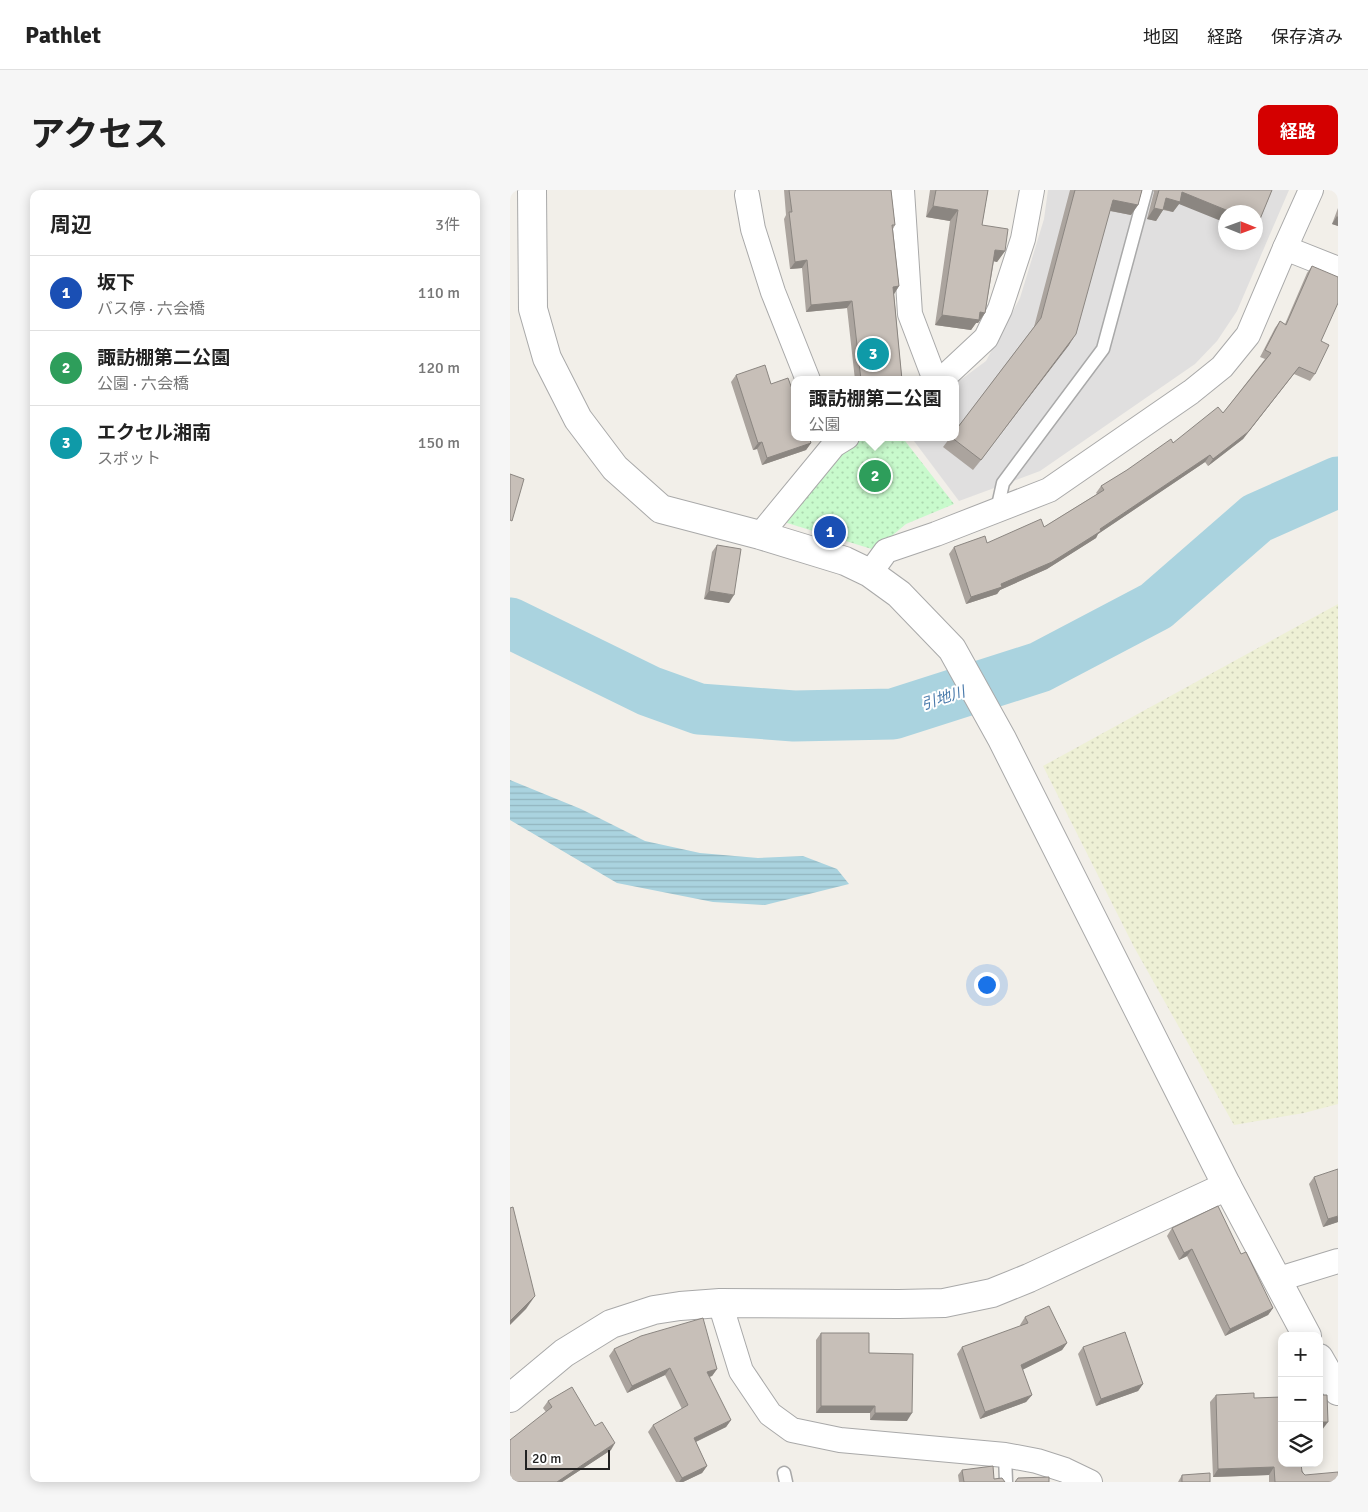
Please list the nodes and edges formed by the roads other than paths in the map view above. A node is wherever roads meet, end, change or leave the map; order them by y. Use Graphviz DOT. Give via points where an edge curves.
graph roads {
  1 [pos="532,190"];
  2 [pos="902,190"];
  3 [pos="1032,190"];
  4 [pos="1146,190"];
  5 [pos="1311,190"];
  6 [pos="746,195"];
  7 [pos="1286,248"];
  8 [pos="1338,269"];
  9 [pos="806,376"];
  10 [pos="933,376"];
  11 [pos="945,376"];
  12 [pos="836,441"];
  13 [pos="997,510"];
  14 [pos="760,535"];
  15 [pos="870,573"];
  16 [pos="1227,1186"];
  17 [pos="1338,1261"];
  18 [pos="1276,1280"];
  19 [pos="720,1303"];
  20 [pos="1305,1332"];
  21 [pos="1323,1365"];
  22 [pos="522,1379"];
  23 [pos="1338,1391"];
  24 [pos="510,1398"];
  25 [pos="1005,1455"];
  26 [pos="1006,1482"];
  27 [pos="1090,1482"];
  1 -- 14 [label="street" via="533,309 547,358 578,419 614,468 661,509"];
  2 -- 10 [label="street" via="910,314"];
  3 -- 11 [label="street" via="1023,239 1000,309 986,338"];
  4 -- 13 [label="lane" via="1103,349 1003,483"];
  5 -- 7 [label="street"];
  6 -- 9 [label="street" via="752,229 773,292"];
  7 -- 8 [label="street"];
  7 -- 13 [label="street" via="1248,335 1222,367 1049,490"];
  12 -- 14 [label="street"];
  13 -- 15 [label="street" via="886,551"];
  14 -- 15 [label="street" via="845,561"];
  15 -- 16 [label="street" via="899,594 952,649"];
  16 -- 18 [label="street"];
  16 -- 19 [label="street" via="992,1293 944,1303"];
  17 -- 18 [label="street"];
  18 -- 20 [label="street"];
  19 -- 22 [label="street" via="654,1310 611,1324"];
  19 -- 25 [label="street" via="741,1371 770,1414 792,1430 840,1440"];
  21 -- 23 [label="street"];
  22 -- 24 [label="street"];
  25 -- 26 [label="lane"];
  25 -- 27 [label="street" via="1037,1461"];
}
